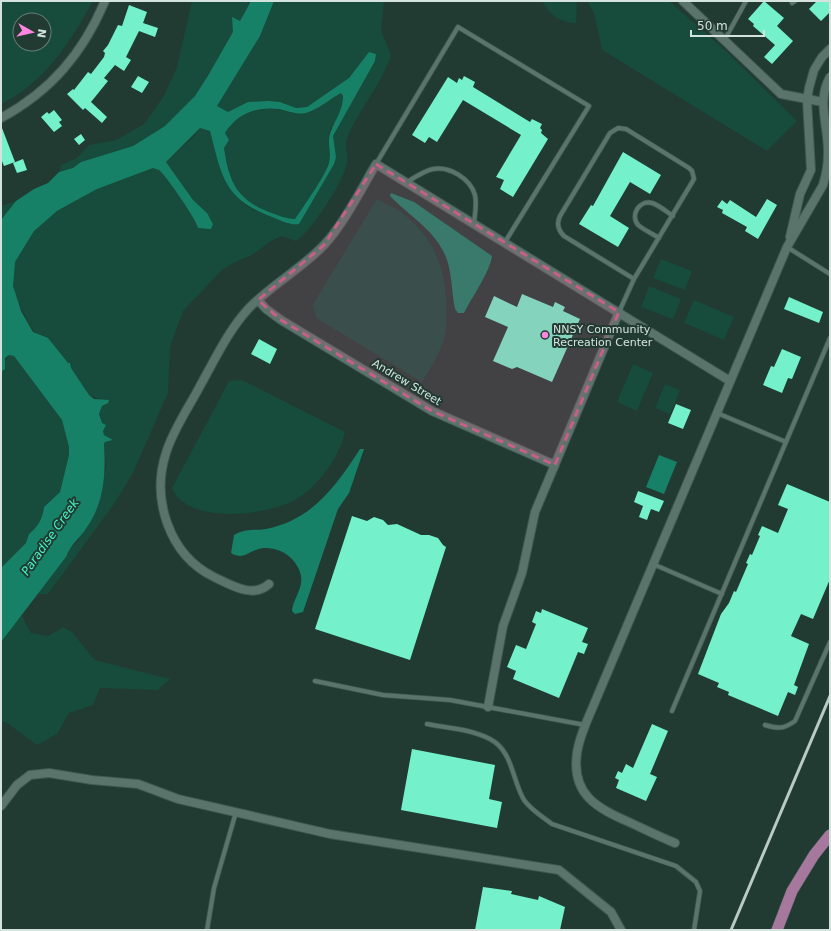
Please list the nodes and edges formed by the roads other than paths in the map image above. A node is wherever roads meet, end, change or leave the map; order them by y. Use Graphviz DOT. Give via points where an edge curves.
graph roads {
  1 [pos="105,1"];
  2 [pos="683,1"];
  3 [pos="746,1"];
  4 [pos="724,40"];
  5 [pos="830,49"];
  6 [pos="830,77"];
  7 [pos="807,100"];
  8 [pos="824,102"];
  9 [pos="1,118"];
  10 [pos="376,164"];
  11 [pos="408,182"];
  12 [pos="673,216"];
  13 [pos="474,223"];
  14 [pos="659,238"];
  15 [pos="505,242"];
  16 [pos="787,248"];
  17 [pos="830,274"];
  18 [pos="634,279"];
  19 [pos="258,300"];
  20 [pos="619,312"];
  21 [pos="830,338"];
  22 [pos="730,381"];
  23 [pos="717,413"];
  24 [pos="786,442"];
  25 [pos="554,465"];
  26 [pos="653,564"];
  27 [pos="269,584"];
  28 [pos="722,594"];
  29 [pos="830,642"];
  30 [pos="316,681"];
  31 [pos="488,707"];
  32 [pos="672,711"];
  33 [pos="427,724"];
  34 [pos="586,725"];
  35 [pos="765,725"];
  36 [pos="1,806"];
  37 [pos="236,812"];
  38 [pos="830,835"];
  39 [pos="675,843"];
  40 [pos="207,930"];
  41 [pos="621,930"];
  42 [pos="694,930"];
  43 [pos="777,930"];
  1 -- 9 [label="street" via="84,43 70,62 35,96"];
  2 -- 4 [label="street"];
  3 -- 4 [label="lane"];
  4 -- 7 [label="street" via="781,94"];
  5 -- 7 [label="street" via="814,70"];
  6 -- 8 [label="street" via="825,89"];
  7 -- 8 [label="street"];
  7 -- 16 [label="street" via="811,170 800,194"];
  8 -- 16 [label="street" via="828,153 826,174 822,186"];
  10 -- 11 [label="street"];
  10 -- 15 [label="lane" via="458,27 589,106"];
  10 -- 19 [label="street" via="324,245"];
  11 -- 13 [label="street"];
  11 -- 13 [label="lane" via="433,169 451,170 456,173 465,179 474,194"];
  12 -- 14 [label="lane"];
  12 -- 14 [label="lane" via="651,203 642,204 636,211 638,224"];
  12 -- 18 [label="lane" via="693,184 692,171 626,129 614,130 557,224 564,236"];
  13 -- 15 [label="street"];
  14 -- 18 [label="lane"];
  15 -- 20 [label="street"];
  16 -- 17 [label="lane"];
  16 -- 22 [label="street"];
  18 -- 20 [label="lane"];
  19 -- 25 [label="street, Andrew Street" via="281,320 432,411"];
  19 -- 27 [label="street" via="228,336 171,441 163,462 161,489 171,533 178,546 198,566 211,576 242,589 258,592"];
  20 -- 22 [label="street"];
  20 -- 25 [label="street"];
  21 -- 24 [label="lane"];
  22 -- 23 [label="street"];
  23 -- 24 [label="lane"];
  23 -- 26 [label="street"];
  24 -- 28 [label="lane"];
  25 -- 31 [label="street" via="535,512 522,574 503,626"];
  26 -- 28 [label="lane"];
  26 -- 34 [label="street"];
  28 -- 32 [label="lane"];
  29 -- 35 [label="lane" via="795,720 788,726 777,729"];
  30 -- 31 [label="lane" via="383,695 450,700"];
  31 -- 34 [label="lane"];
  33 -- 42 [label="lane" via="472,732 491,740 504,750 524,800 552,824 676,866 696,882 700,891"];
  34 -- 39 [label="street" via="577,752 576,774 587,798 602,810"];
  36 -- 37 [label="street" via="17,785 30,775 50,773 138,784 178,799"];
  37 -- 40 [label="lane" via="214,888"];
  37 -- 41 [label="street" via="330,834 559,870 610,912"];
  38 -- 43 [label="main road" via="814,854 792,891"];
}
